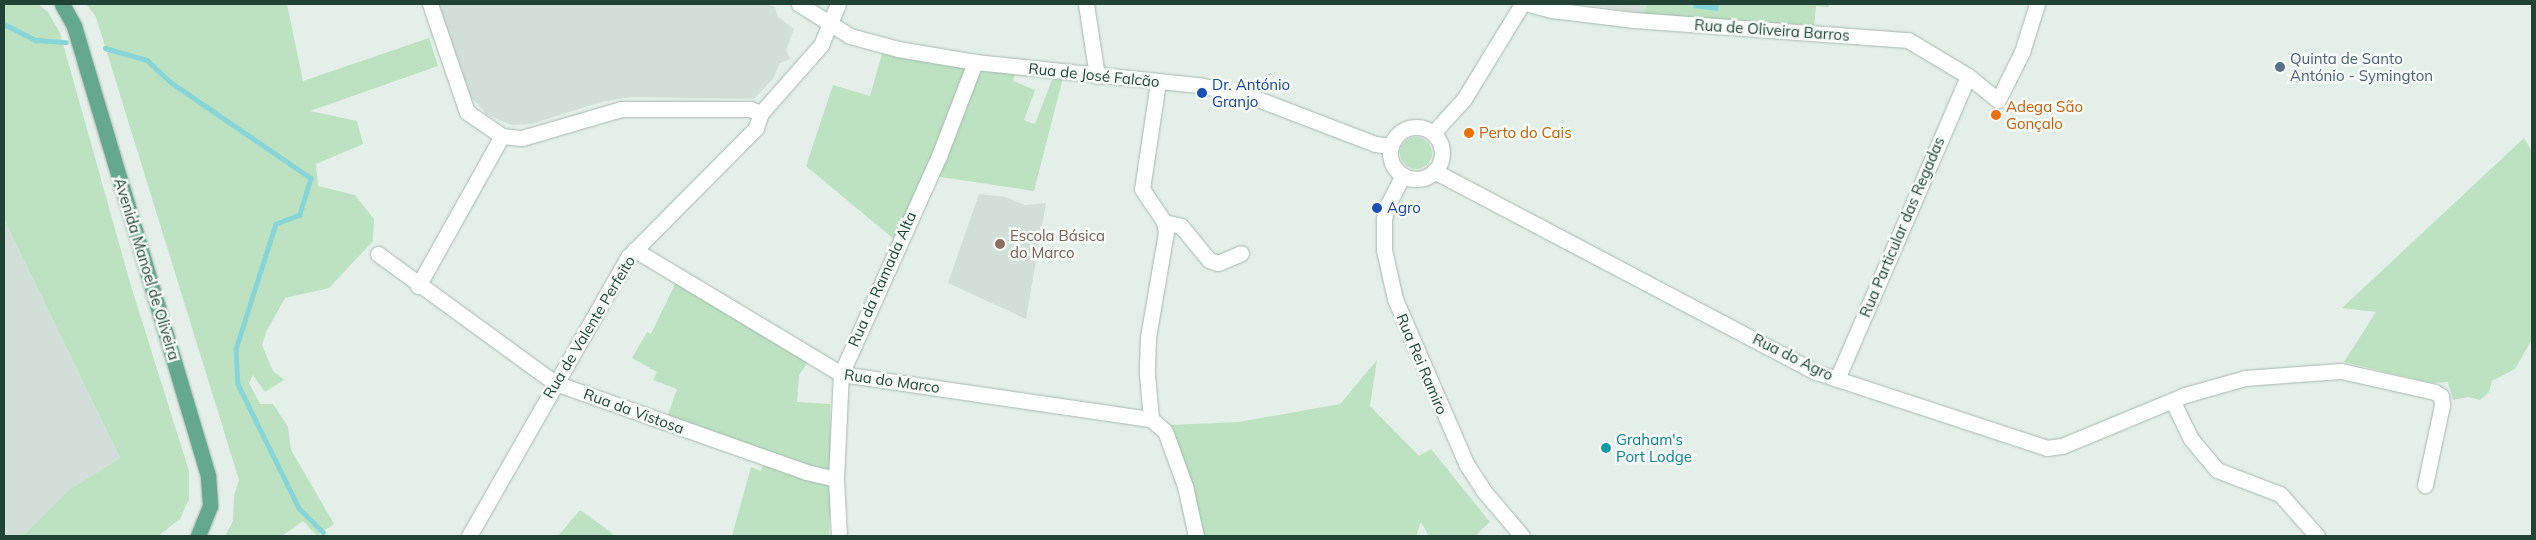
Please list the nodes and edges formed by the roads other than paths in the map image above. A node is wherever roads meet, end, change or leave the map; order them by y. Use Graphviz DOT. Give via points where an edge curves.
graph roads {
  1 [pos="62,4"];
  2 [pos="430,4"];
  3 [pos="799,4"];
  4 [pos="838,4"];
  5 [pos="1086,4"];
  6 [pos="1522,4"];
  7 [pos="1530,4"];
  8 [pos="2037,4"];
  9 [pos="830,24"];
  10 [pos="975,62"];
  11 [pos="1097,76"];
  12 [pos="1968,76"];
  13 [pos="1158,82"];
  14 [pos="761,113"];
  15 [pos="1433,133"];
  16 [pos="502,136"];
  17 [pos="1391,146"];
  18 [pos="1434,171"];
  19 [pos="1403,175"];
  20 [pos="1164,222"];
  21 [pos="635,250"];
  22 [pos="1241,252"];
  23 [pos="378,254"];
  24 [pos="418,286"];
  25 [pos="840,374"];
  26 [pos="1837,379"];
  27 [pos="556,383"];
  28 [pos="2173,402"];
  29 [pos="1151,420"];
  30 [pos="836,479"];
  31 [pos="2425,485"];
  32 [pos="198,536"];
  33 [pos="468,536"];
  34 [pos="839,536"];
  35 [pos="1196,536"];
  36 [pos="1522,536"];
  37 [pos="2317,536"];
  1 -- 32 [label="main road, Avenida Manoel de Oliveira" via="74,26 208,476 210,506"];
  2 -- 16 [label="street" via="467,112"];
  3 -- 9 [label="street, Rua de José Falcão"];
  4 -- 9 [label="street, Rua de Valente Perfeito"];
  5 -- 11 [label="street"];
  6 -- 15 [label="street" via="1464,99"];
  7 -- 12 [label="street, Rua de Oliveira Barros" via="1552,10 1657,22 1908,40"];
  8 -- 12 [label="street, Rua de Oliveira Barros" via="2022,52 1998,100"];
  9 -- 10 [label="street, Rua de José Falcão" via="850,36 898,49"];
  9 -- 14 [label="street, Rua de Valente Perfeito" via="821,45"];
  10 -- 11 [label="street, Rua de José Falcão"];
  10 -- 25 [label="street, Rua da Ramada Alta" via="939,156"];
  11 -- 13 [label="street, Rua de José Falcão"];
  12 -- 26 [label="street, Rua Particular das Regadas"];
  13 -- 17 [label="street, Rua de José Falcão" via="1199,85 1250,96 1375,144"];
  13 -- 20 [label="street" via="1142,189"];
  14 -- 16 [label="street" via="750,109 621,109 522,138"];
  14 -- 21 [label="street, Rua de Valente Perfeito" via="756,128"];
  15 -- 17 [label="street" via="1417,127 1409,128 1401,132"];
  15 -- 18 [label="street" via="1442,148"];
  16 -- 24 [label="street"];
  17 -- 19 [label="street" via="1392,162"];
  18 -- 19 [label="street" via="1419,178"];
  18 -- 26 [label="street, Rua do Agro" via="1816,372"];
  19 -- 36 [label="street, Rua Rei Ramiro" via="1384,218 1384,250 1395,300 1471,472"];
  20 -- 22 [label="street" via="1181,226 1209,260 1218,263"];
  20 -- 29 [label="street" via="1166,232 1148,336"];
  21 -- 25 [label="street, Rua do Marco"];
  21 -- 27 [label="street, Rua de Valente Perfeito"];
  23 -- 24 [label="street, Rua da Vistosa"];
  24 -- 27 [label="street, Rua da Vistosa"];
  25 -- 29 [label="street, Rua do Marco"];
  25 -- 30 [label="street, Rua da Ramada Alta"];
  26 -- 28 [label="street, Rua do Agro" via="2048,448"];
  27 -- 30 [label="street, Rua da Vistosa" via="806,472"];
  27 -- 33 [label="street, Rua de Valente Perfeito"];
  28 -- 31 [label="street, Rua do Agro" via="2245,378 2340,371 2435,392 2441,396 2442,405"];
  28 -- 37 [label="street" via="2191,439 2217,470 2280,494"];
  29 -- 35 [label="street" via="1165,430 1185,486"];
  30 -- 34 [label="street, Rua da Ramada Alta"];
}
